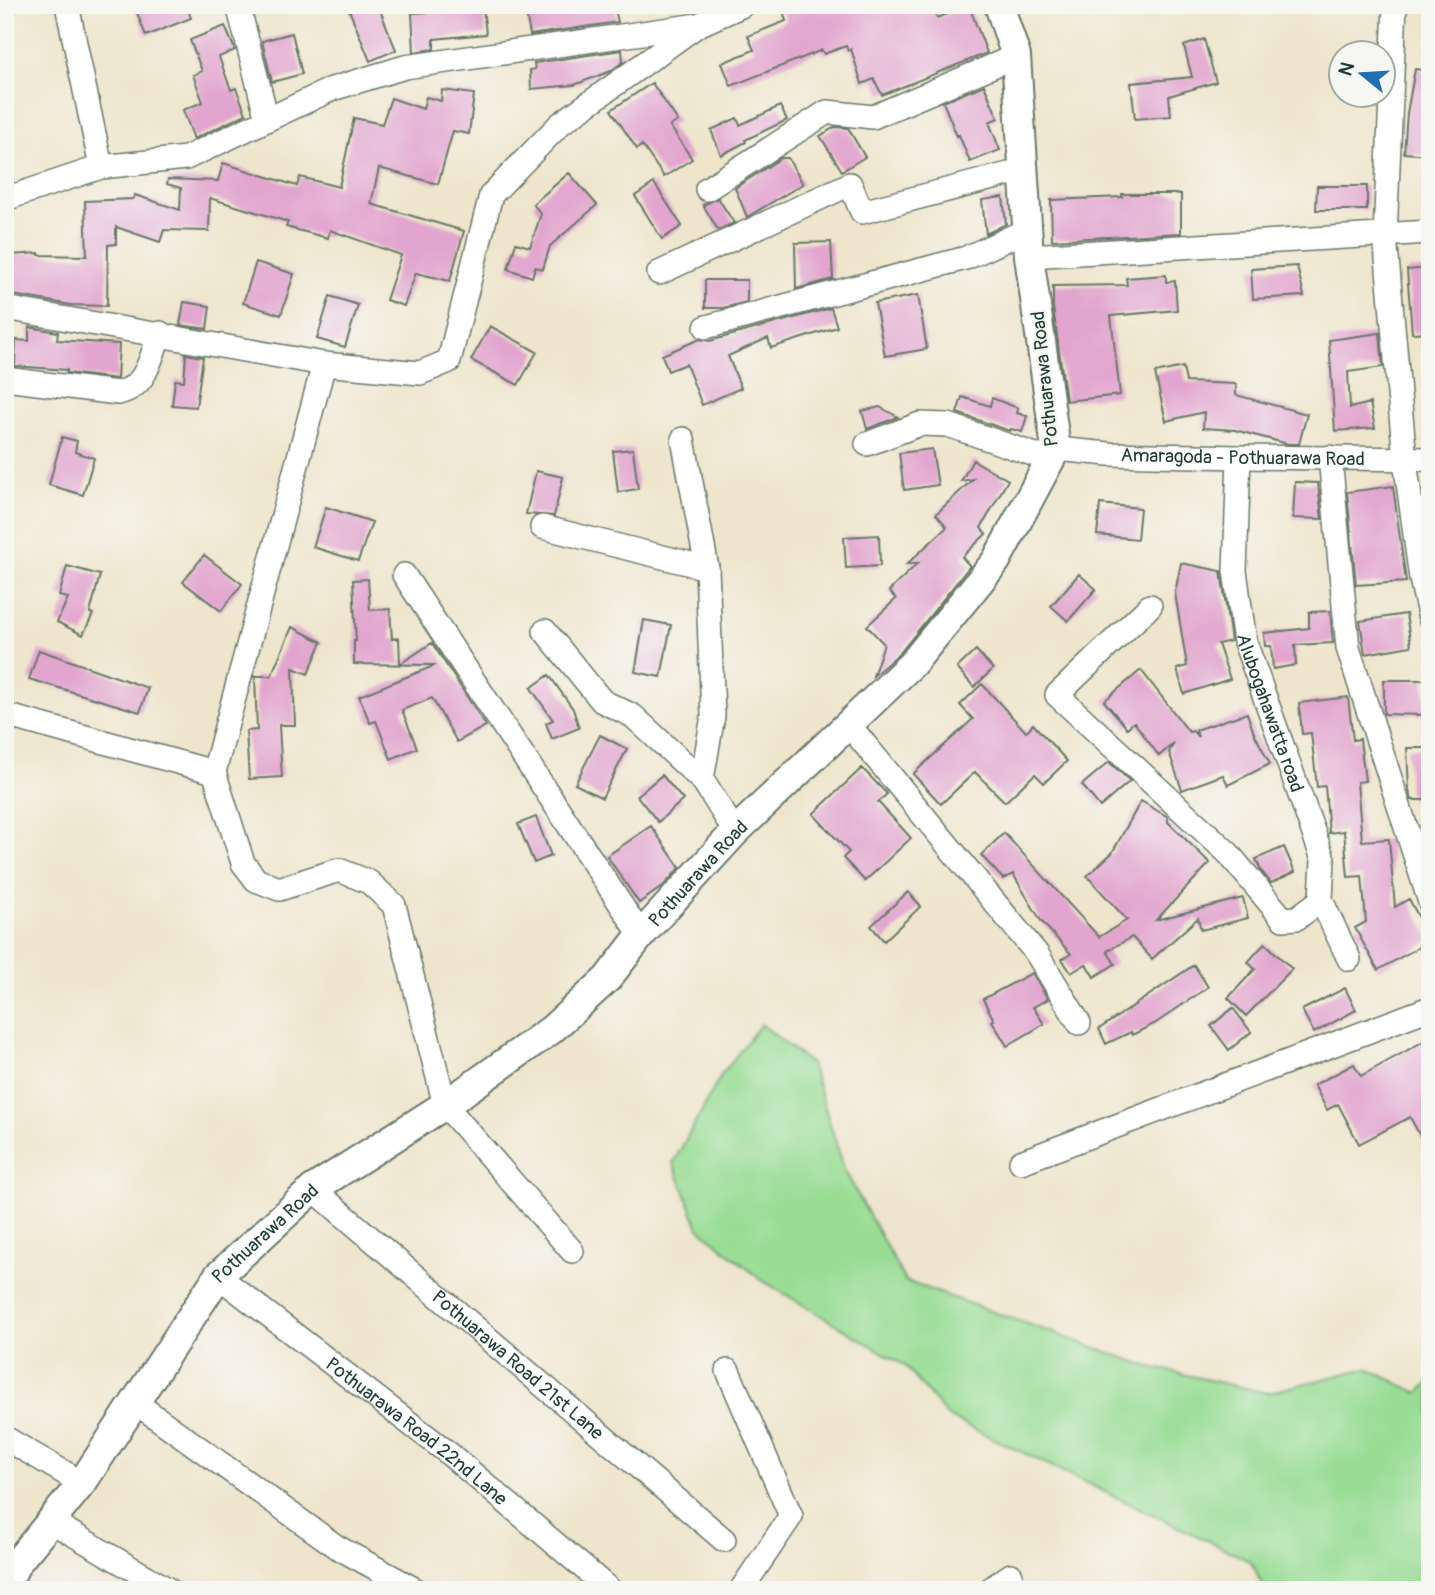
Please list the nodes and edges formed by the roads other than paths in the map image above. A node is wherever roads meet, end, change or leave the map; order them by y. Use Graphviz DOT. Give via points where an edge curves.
graph roads {
  1 [pos="67,5"];
  2 [pos="238,5"];
  3 [pos="743,5"];
  4 [pos="999,5"];
  5 [pos="1395,5"];
  6 [pos="698,25"];
  7 [pos="1016,56"];
  8 [pos="267,119"];
  9 [pos="101,167"];
  10 [pos="1024,170"];
  11 [pos="707,188"];
  12 [pos="5,199"];
  13 [pos="1430,232"];
  14 [pos="1385,236"];
  15 [pos="1028,243"];
  16 [pos="659,273"];
  17 [pos="5,308"];
  18 [pos="706,327"];
  19 [pos="160,333"];
  20 [pos="324,364"];
  21 [pos="5,379"];
  22 [pos="683,439"];
  23 [pos="867,444"];
  24 [pos="1053,455"];
  25 [pos="1239,457"];
  26 [pos="1330,457"];
  27 [pos="1430,459"];
  28 [pos="1405,460"];
  29 [pos="542,527"];
  30 [pos="708,568"];
  31 [pos="404,575"];
  32 [pos="1150,606"];
  33 [pos="1430,618"];
  34 [pos="545,631"];
  35 [pos="5,715"];
  36 [pos="849,725"];
  37 [pos="214,772"];
  38 [pos="702,779"];
  39 [pos="735,832"];
  40 [pos="1321,900"];
  41 [pos="1430,902"];
  42 [pos="641,935"];
  43 [pos="1349,958"];
  44 [pos="1430,1008"];
  45 [pos="1079,1023"];
  46 [pos="445,1105"];
  47 [pos="1021,1162"];
  48 [pos="313,1189"];
  49 [pos="572,1251"];
  50 [pos="218,1276"];
  51 [pos="728,1371"];
  52 [pos="136,1403"];
  53 [pos="5,1438"];
  54 [pos="82,1483"];
  55 [pos="50,1521"];
  56 [pos="724,1540"];
  57 [pos="1011,1575"];
  58 [pos="5,1587"];
  59 [pos="169,1590"];
  60 [pos="416,1590"];
  61 [pos="610,1590"];
  62 [pos="741,1590"];
  63 [pos="989,1590"];
  1 -- 9 [label="street"];
  2 -- 8 [label="street"];
  3 -- 6 [label="street"];
  4 -- 7 [label="main road, Pothuarawa Road"];
  5 -- 14 [label="street"];
  6 -- 8 [label="street" via="405,66 332,89"];
  6 -- 20 [label="street" via="560,124 491,195 449,361 420,373"];
  7 -- 10 [label="main road, Pothuarawa Road"];
  7 -- 11 [label="street" via="873,117 827,112"];
  8 -- 9 [label="street" via="186,158"];
  9 -- 12 [label="street"];
  10 -- 15 [label="main road, Pothuarawa Road"];
  10 -- 16 [label="street" via="862,212 850,184"];
  13 -- 14 [label="street"];
  14 -- 15 [label="street"];
  14 -- 28 [label="street"];
  15 -- 18 [label="street"];
  15 -- 24 [label="main road, Pothuarawa Road"];
  17 -- 19 [label="street"];
  19 -- 20 [label="street"];
  19 -- 21 [label="street" via="140,383 130,390 118,393"];
  20 -- 37 [label="street"];
  22 -- 30 [label="street"];
  23 -- 24 [label="street, Amaragoda - Pothuarawa Road" via="919,424 948,425"];
  24 -- 25 [label="street, Amaragoda - Pothuarawa Road"];
  24 -- 36 [label="main road, Pothuarawa Road" via="996,561 913,663"];
  25 -- 26 [label="street, Amaragoda - Pothuarawa Road"];
  25 -- 40 [label="street, Alubogahawatta road" via="1235,571 1245,642 1323,859"];
  26 -- 28 [label="street, Amaragoda - Pothuarawa Road"];
  26 -- 41 [label="street" via="1348,648"];
  27 -- 28 [label="street, Amaragoda - Pothuarawa Road"];
  28 -- 33 [label="street"];
  29 -- 30 [label="street"];
  30 -- 38 [label="street" via="713,716"];
  31 -- 42 [label="street"];
  32 -- 40 [label="street" via="1057,695 1228,853 1283,919 1297,918"];
  34 -- 38 [label="street" via="602,701 633,716"];
  35 -- 37 [label="street"];
  36 -- 39 [label="main road, Pothuarawa Road"];
  36 -- 45 [label="street" via="1037,954"];
  37 -- 46 [label="street" via="243,863 256,880 279,889 339,870 369,882 394,905"];
  38 -- 39 [label="street"];
  39 -- 42 [label="main road, Pothuarawa Road"];
  40 -- 43 [label="street, Alubogahawatta road"];
  42 -- 46 [label="main road, Pothuarawa Road" via="607,979 551,1030"];
  44 -- 47 [label="street"];
  46 -- 48 [label="main road, Pothuarawa Road"];
  46 -- 49 [label="street"];
  48 -- 50 [label="main road, Pothuarawa Road"];
  48 -- 56 [label="street, Pothuarawa Road 21st Lane"];
  50 -- 52 [label="main road, Pothuarawa Road"];
  50 -- 61 [label="street, Pothuarawa Road 22nd Lane" via="447,1452"];
  51 -- 62 [label="street" via="791,1516"];
  52 -- 54 [label="main road, Pothuarawa Road"];
  52 -- 60 [label="street" via="337,1547"];
  53 -- 54 [label="street"];
  54 -- 55 [label="main road, Pothuarawa Road"];
  55 -- 58 [label="main road, Pothuarawa Road" via="16,1564"];
  55 -- 59 [label="street"];
  57 -- 63 [label="street"];
}
